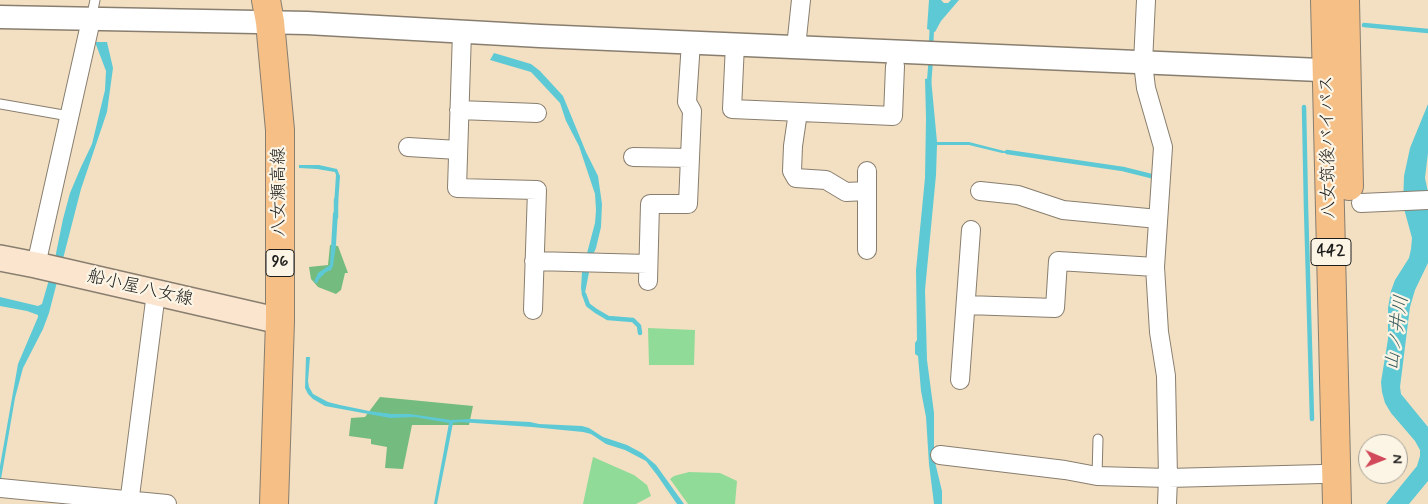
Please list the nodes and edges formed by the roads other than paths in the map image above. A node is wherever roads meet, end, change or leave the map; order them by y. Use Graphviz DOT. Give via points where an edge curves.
graph roads {
  1 [pos="801,0"];
  2 [pos="1146,0"];
  3 [pos="1325,0"];
  4 [pos="1346,0"];
  5 [pos="93,10"];
  6 [pos="268,11"];
  7 [pos="0,17"];
  8 [pos="462,32"];
  9 [pos="691,42"];
  10 [pos="735,44"];
  11 [pos="796,47"];
  12 [pos="1143,63"];
  13 [pos="895,66"];
  14 [pos="1337,71"];
  15 [pos="0,104"];
  16 [pos="459,110"];
  17 [pos="798,112"];
  18 [pos="537,113"];
  19 [pos="69,116"];
  20 [pos="408,148"];
  21 [pos="458,150"];
  22 [pos="633,157"];
  23 [pos="690,158"];
  24 [pos="867,172"];
  25 [pos="980,190"];
  26 [pos="867,191"];
  27 [pos="1428,200"];
  28 [pos="1361,203"];
  29 [pos="1158,219"];
  30 [pos="971,230"];
  31 [pos="867,250"];
  32 [pos="0,258"];
  33 [pos="534,261"];
  34 [pos="36,265"];
  35 [pos="1155,267"];
  36 [pos="156,293"];
  37 [pos="966,305"];
  38 [pos="533,310"];
  39 [pos="280,321"];
  40 [pos="960,380"];
  41 [pos="1098,439"];
  42 [pos="940,455"];
  43 [pos="1322,474"];
  44 [pos="1096,476"];
  45 [pos="1168,478"];
  46 [pos="0,488"];
  47 [pos="129,502"];
  48 [pos="167,504"];
  49 [pos="274,504"];
  50 [pos="1167,504"];
  51 [pos="1337,504"];
  52 [pos="1354,504"];
  1 -- 11 [label="street"];
  2 -- 12 [label="street"];
  3 -- 14 [label="main road, 八女筑後バイパス / 442"];
  4 -- 14 [label="main road, 八女筑後バイパス / 442"];
  5 -- 6 [label="street"];
  5 -- 7 [label="street"];
  5 -- 19 [label="street"];
  6 -- 8 [label="street"];
  6 -- 39 [label="main road, 八女瀬高線 / 96" via="280,130"];
  8 -- 9 [label="street"];
  8 -- 16 [label="street"];
  9 -- 10 [label="street"];
  9 -- 23 [label="street" via="687,102 692,111"];
  10 -- 11 [label="street"];
  10 -- 17 [label="street" via="732,109"];
  11 -- 12 [label="street"];
  12 -- 14 [label="street"];
  12 -- 29 [label="street" via="1146,88 1163,147"];
  13 -- 17 [label="street" via="893,116"];
  14 -- 51 [label="main road, 八女筑後バイパス / 442"];
  14 -- 52 [label="main road, 八女筑後バイパス / 442"];
  15 -- 19 [label="lane"];
  16 -- 18 [label="street"];
  16 -- 21 [label="street"];
  17 -- 26 [label="street" via="792,171 796,178 826,180 846,192"];
  19 -- 34 [label="street"];
  20 -- 21 [label="street"];
  21 -- 33 [label="street" via="457,188 537,190"];
  22 -- 23 [label="street"];
  23 -- 33 [label="street" via="688,204 650,204 648,272"];
  24 -- 26 [label="street"];
  25 -- 29 [label="street" via="1018,195 1063,210"];
  26 -- 31 [label="street"];
  27 -- 28 [label="street"];
  29 -- 35 [label="street"];
  30 -- 37 [label="street"];
  32 -- 34 [label="main road, 船小屋八女線"];
  33 -- 38 [label="street"];
  34 -- 36 [label="main road, 船小屋八女線"];
  35 -- 37 [label="street" via="1058,261 1055,308"];
  35 -- 45 [label="street" via="1159,332 1166,376"];
  36 -- 39 [label="main road, 船小屋八女線"];
  36 -- 47 [label="street"];
  37 -- 40 [label="street"];
  39 -- 49 [label="main road, 八女瀬高線 / 96"];
  41 -- 44 [label="lane"];
  42 -- 44 [label="street"];
  43 -- 45 [label="street"];
  44 -- 45 [label="street"];
  45 -- 50 [label="street"];
  46 -- 47 [label="street"];
  47 -- 48 [label="street"];
}
